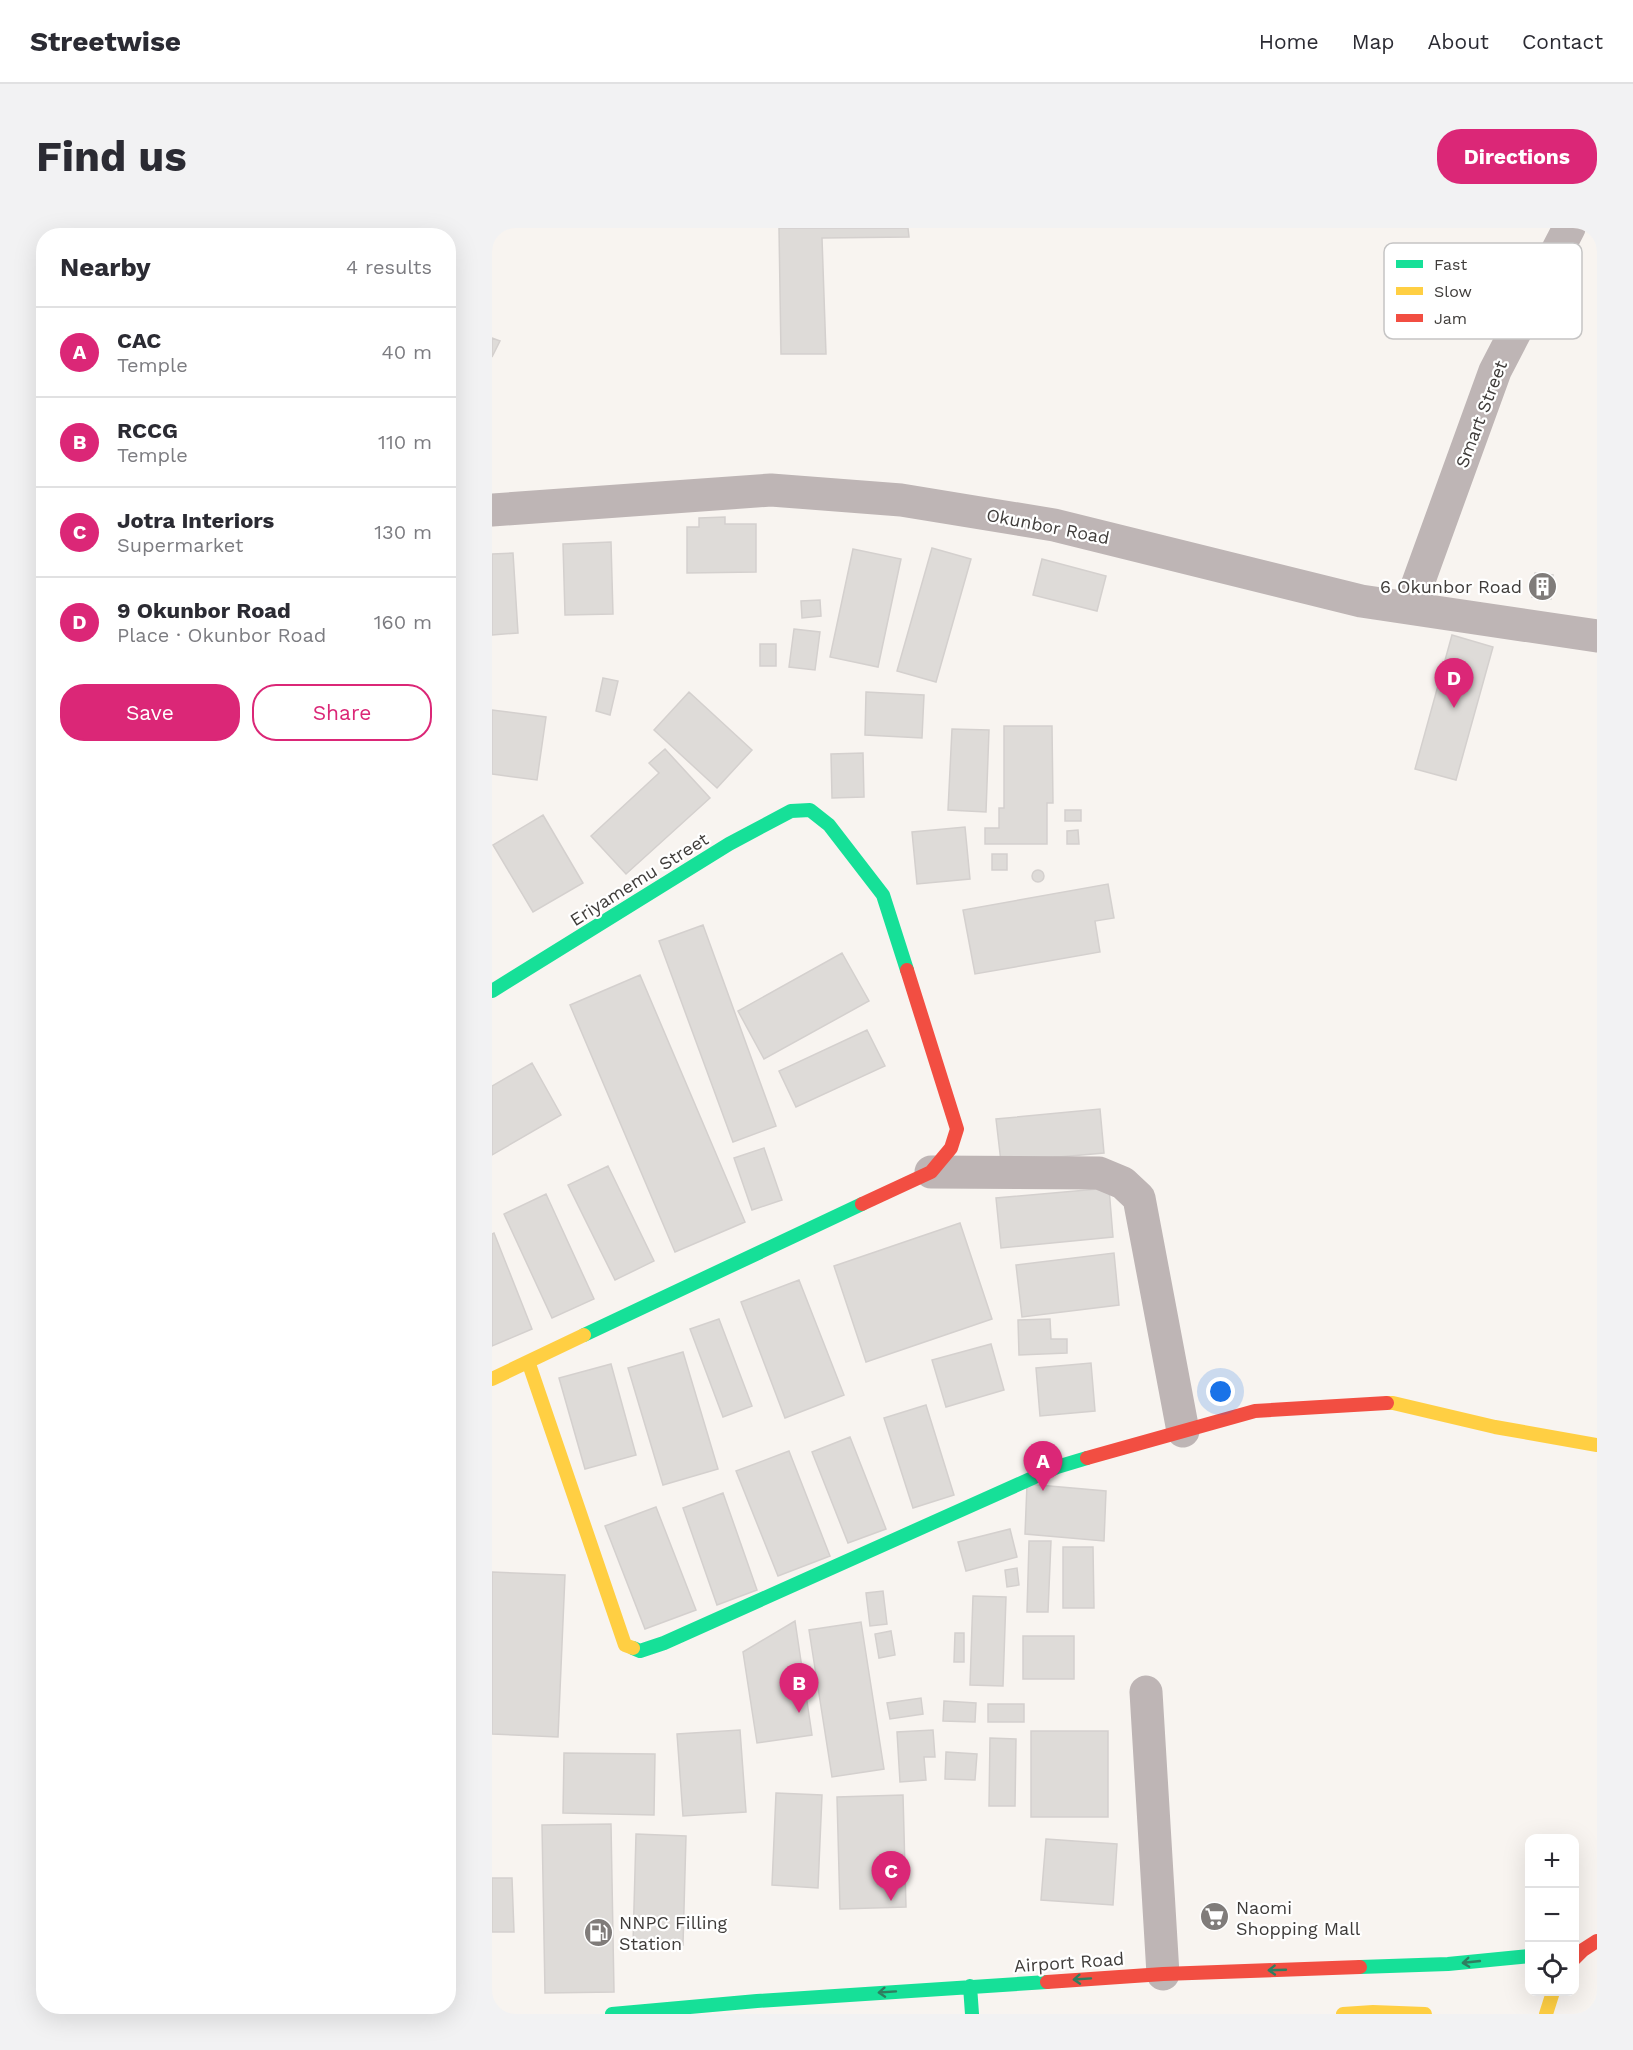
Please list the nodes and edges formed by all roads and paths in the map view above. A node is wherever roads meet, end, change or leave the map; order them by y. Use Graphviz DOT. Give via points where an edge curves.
graph roads {
  1 [pos="1569,228"];
  2 [pos="1561,243"];
  3 [pos="1512,339"];
  4 [pos="492,510"];
  5 [pos="1409,608"];
  6 [pos="1597,636"];
  7 [pos="492,991"];
  8 [pos="931,1172"];
  9 [pos="529,1364"];
  10 [pos="492,1379"];
  11 [pos="1183,1431"];
  12 [pos="1597,1445"];
  13 [pos="1146,1692"];
  14 [pos="1597,1941"];
  15 [pos="1579,1952"];
  16 [pos="1525,1956"];
  17 [pos="1163,1974"];
  18 [pos="970,1986"];
  19 [pos="1551,1996"];
  20 [pos="612,2014"];
  21 [pos="972,2014"];
  22 [pos="1343,2014"];
  23 [pos="1425,2014"];
  24 [pos="1546,2014"];
  1 -- 2 [label="street, Smart Street"];
  3 -- 5 [label="street, Smart Street" via="1495,371"];
  4 -- 5 [label="street, Okunbor Road" via="771,490 901,500 1054,525 1361,601"];
  5 -- 6 [label="street, Okunbor Road"];
  7 -- 8 [label="main road, Eriyamemu Street" via="729,844 791,811 810,810 829,825 883,895 957,1129 951,1148"];
  8 -- 9 [label="main road"];
  8 -- 11 [label="street" via="1099,1173 1123,1183 1139,1198"];
  9 -- 10 [label="main road"];
  9 -- 11 [label="main road" via="626,1645 640,1651 1057,1467"];
  11 -- 12 [label="main road" via="1255,1411 1393,1402 1495,1427"];
  13 -- 17 [label="street"];
  14 -- 15 [label="main road"];
  16 -- 17 [label="main road, Airport Road, one-way" via="1448,1964"];
  17 -- 18 [label="main road, Airport Road, one-way"];
  18 -- 20 [label="main road, Airport Road, one-way"];
  18 -- 21 [label="main road"];
  19 -- 24 [label="main road"];
  22 -- 23 [label="main road"];
}
